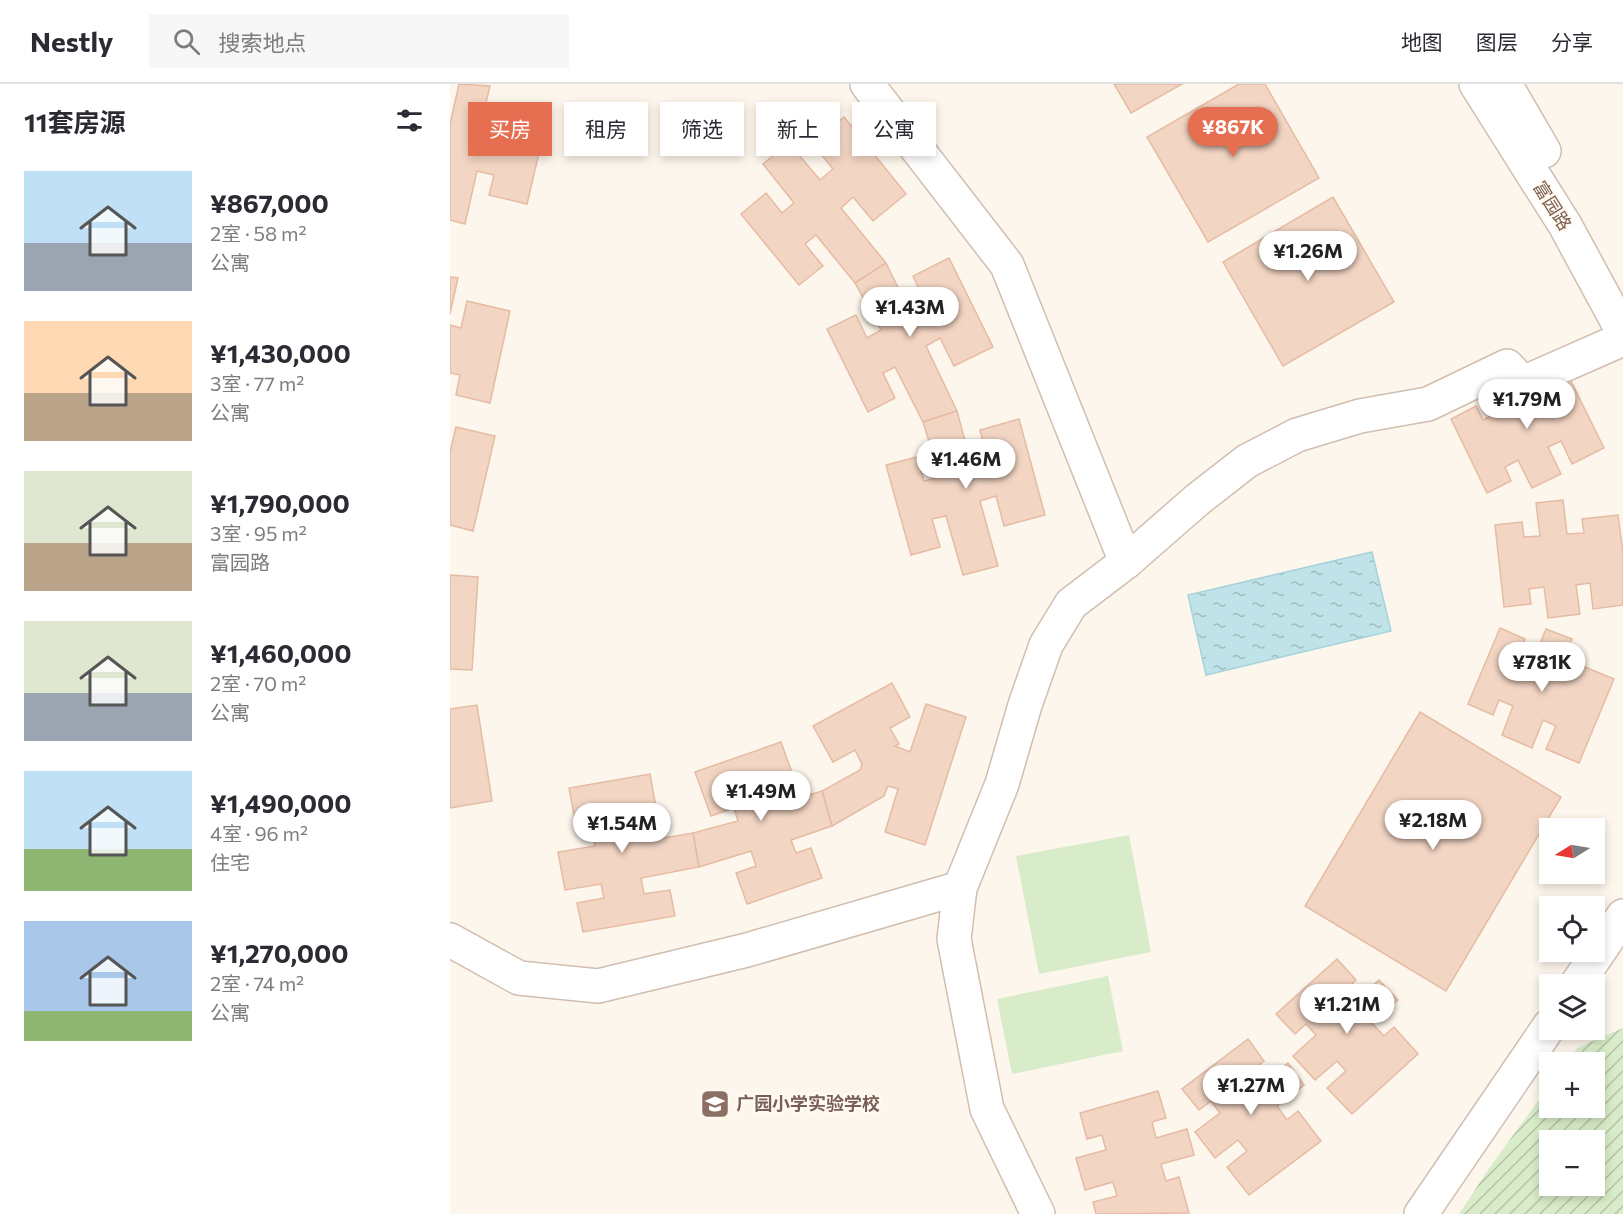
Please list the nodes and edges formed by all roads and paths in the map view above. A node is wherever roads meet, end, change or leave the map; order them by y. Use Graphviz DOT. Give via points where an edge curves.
graph roads {
  1 [pos="867,84"];
  2 [pos="1476,84"];
  3 [pos="1505,84"];
  4 [pos="1623,291"];
  5 [pos="1623,332"];
  6 [pos="1623,339"];
  7 [pos="1126,562"];
  8 [pos="960,888"];
  9 [pos="1621,922"];
  10 [pos="450,940"];
  11 [pos="1584,974"];
  12 [pos="1540,1040"];
  13 [pos="1038,1214"];
  14 [pos="1421,1214"];
  1 -- 7 [label="street" via="1007,265"];
  2 -- 5 [label="street, 富园路" via="1565,225"];
  3 -- 4 [label="street, 富园路" via="1575,200"];
  6 -- 7 [label="street" via="1523,383 1507,366 1428,404 1360,416 1297,435 1247,461"];
  7 -- 8 [label="street" via="1071,604 1046,645 1002,784"];
  8 -- 10 [label="street" via="747,950 598,986 519,978"];
  8 -- 13 [label="street" via="954,939 987,1109"];
  9 -- 11 [label="street"];
  12 -- 14 [label="street"];
}
